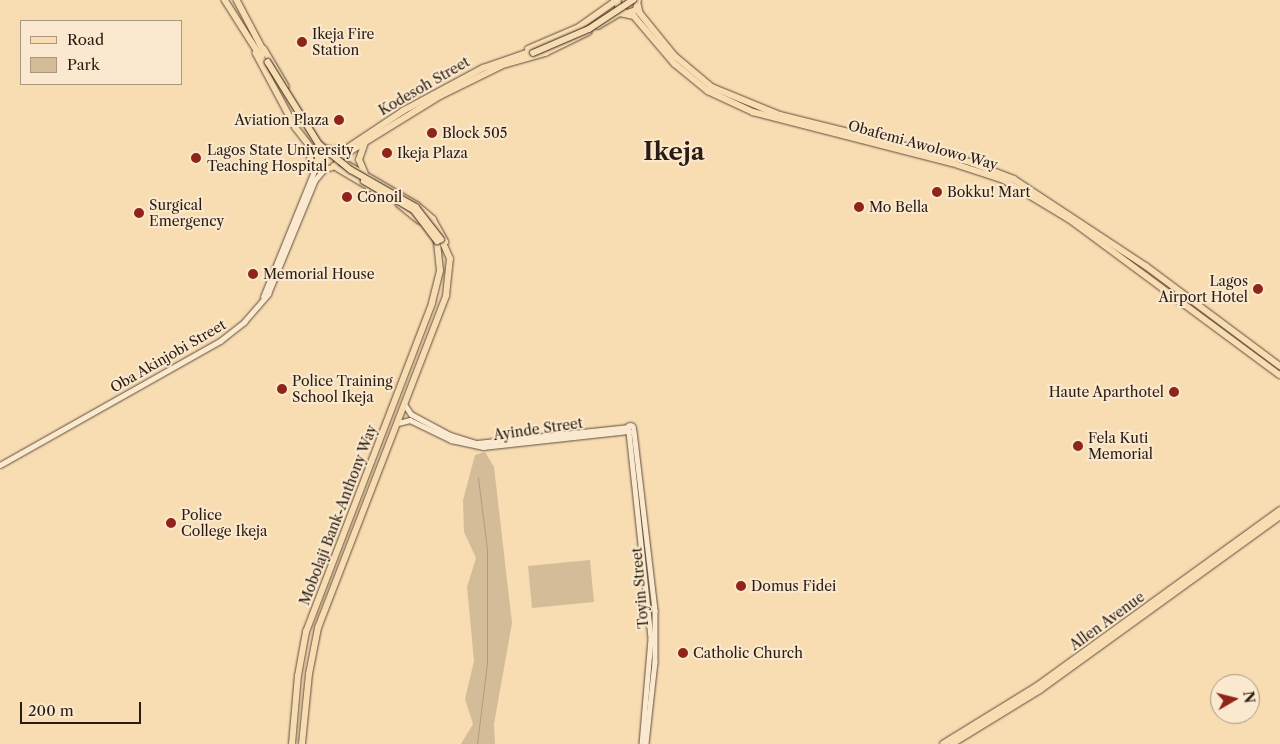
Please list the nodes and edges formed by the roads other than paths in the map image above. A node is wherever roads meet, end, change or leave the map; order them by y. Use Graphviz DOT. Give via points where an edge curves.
graph roads {
  1 [pos="225,0"];
  2 [pos="237,0"];
  3 [pos="613,0"];
  4 [pos="617,0"];
  5 [pos="627,0"];
  6 [pos="638,1"];
  7 [pos="608,8"];
  8 [pos="627,13"];
  9 [pos="614,17"];
  10 [pos="640,19"];
  11 [pos="579,27"];
  12 [pos="582,35"];
  13 [pos="264,49"];
  14 [pos="532,52"];
  15 [pos="256,53"];
  16 [pos="503,59"];
  17 [pos="267,62"];
  18 [pos="499,66"];
  19 [pos="306,122"];
  20 [pos="296,128"];
  21 [pos="366,142"];
  22 [pos="307,144"];
  23 [pos="330,149"];
  24 [pos="319,158"];
  25 [pos="338,159"];
  26 [pos="334,166"];
  27 [pos="325,168"];
  28 [pos="313,169"];
  29 [pos="365,174"];
  30 [pos="372,178"];
  31 [pos="368,186"];
  32 [pos="1070,217"];
  33 [pos="439,240"];
  34 [pos="439,248"];
  35 [pos="448,248"];
  36 [pos="263,298"];
  37 [pos="1280,366"];
  38 [pos="1280,375"];
  39 [pos="405,405"];
  40 [pos="398,423"];
  41 [pos="630,430"];
  42 [pos="384,431"];
  43 [pos="393,435"];
  44 [pos="0,465"];
  45 [pos="1280,510"];
  46 [pos="1280,516"];
  47 [pos="292,744"];
  48 [pos="302,744"];
  49 [pos="644,744"];
  50 [pos="943,744"];
  51 [pos="952,744"];
  1 -- 15 [label="main road, Mobolaji Bank-Anthony Way"];
  2 -- 13 [label="main road, Mobolaji Bank-Anthony Way"];
  3 -- 7 [label="main road"];
  4 -- 7 [label="main road"];
  4 -- 8 [label="main road, Obafemi Awolowo Way" via="619,9"];
  5 -- 14 [label="main road, bridge" via="587,26"];
  6 -- 8 [label="main road" via="633,12"];
  6 -- 10 [label="main road, Obafemi Awolowo Way"];
  6 -- 14 [label="main road, bridge" via="582,32"];
  7 -- 11 [label="main road"];
  8 -- 9 [label="main road"];
  8 -- 10 [label="main road, Obafemi Awolowo Way"];
  9 -- 10 [label="main road" via="622,15"];
  9 -- 12 [label="main road"];
  10 -- 32 [label="main road, Obafemi Awolowo Way" via="699,81 745,104 989,168 1041,193"];
  11 -- 12 [label="main road" via="584,29"];
  11 -- 16 [label="main road"];
  12 -- 18 [label="main road" via="545,53"];
  13 -- 17 [label="main road, Mobolaji Bank-Anthony Way"];
  13 -- 19 [label="main road"];
  14 -- 16 [label="main road, Kodesoh Street"];
  14 -- 18 [label="main road, Kodesoh Street"];
  15 -- 17 [label="main road, Mobolaji Bank-Anthony Way"];
  15 -- 20 [label="main road"];
  16 -- 23 [label="main road, Kodesoh Street" via="403,111 346,149"];
  17 -- 33 [label="main road, Mobolaji Bank-Anthony Way, bridge" via="319,150 414,210"];
  18 -- 21 [label="main road, Kodesoh Street" via="457,86"];
  19 -- 20 [label="main road"];
  19 -- 23 [label="main road"];
  20 -- 22 [label="main road"];
  21 -- 25 [label="main road, Kodesoh Street"];
  21 -- 29 [label="main road" via="359,155"];
  22 -- 24 [label="main road"];
  22 -- 28 [label="main road"];
  23 -- 24 [label="main road"];
  23 -- 25 [label="main road"];
  24 -- 27 [label="main road"];
  24 -- 28 [label="street"];
  25 -- 26 [label="main road"];
  25 -- 29 [label="main road"];
  26 -- 27 [label="main road"];
  26 -- 31 [label="main road"];
  27 -- 36 [label="street, Oba Akinjobi Street" via="315,180"];
  28 -- 36 [label="street"];
  29 -- 30 [label="main road"];
  30 -- 31 [label="main road" via="366,182"];
  30 -- 35 [label="main road" via="425,211"];
  31 -- 34 [label="main road" via="412,213"];
  32 -- 37 [label="main road, Obafemi Awolowo Way"];
  32 -- 38 [label="main road, Obafemi Awolowo Way"];
  33 -- 34 [label="main road, Mobolaji Bank-Anthony Way"];
  33 -- 35 [label="main road, Mobolaji Bank-Anthony Way"];
  34 -- 42 [label="main road, Mobolaji Bank-Anthony Way" via="440,271 432,304"];
  35 -- 39 [label="main road, Mobolaji Bank-Anthony Way" via="450,273 446,296"];
  36 -- 44 [label="street, Oba Akinjobi Street" via="231,334"];
  39 -- 40 [label="main road, Mobolaji Bank-Anthony Way"];
  39 -- 41 [label="street, Ayinde Street" via="411,414 442,431 477,443"];
  40 -- 41 [label="street, Ayinde Street" via="410,420 451,440 483,447"];
  40 -- 43 [label="main road, Mobolaji Bank-Anthony Way"];
  41 -- 49 [label="street, Toyin Street" via="651,629"];
  42 -- 43 [label="main road"];
  42 -- 47 [label="main road, Mobolaji Bank-Anthony Way" via="306,632"];
  43 -- 48 [label="main road, Mobolaji Bank-Anthony Way" via="318,628 309,674"];
  45 -- 50 [label="main road, Allen Avenue" via="1037,686"];
  46 -- 51 [label="main road, Allen Avenue" via="1040,690"];
}
